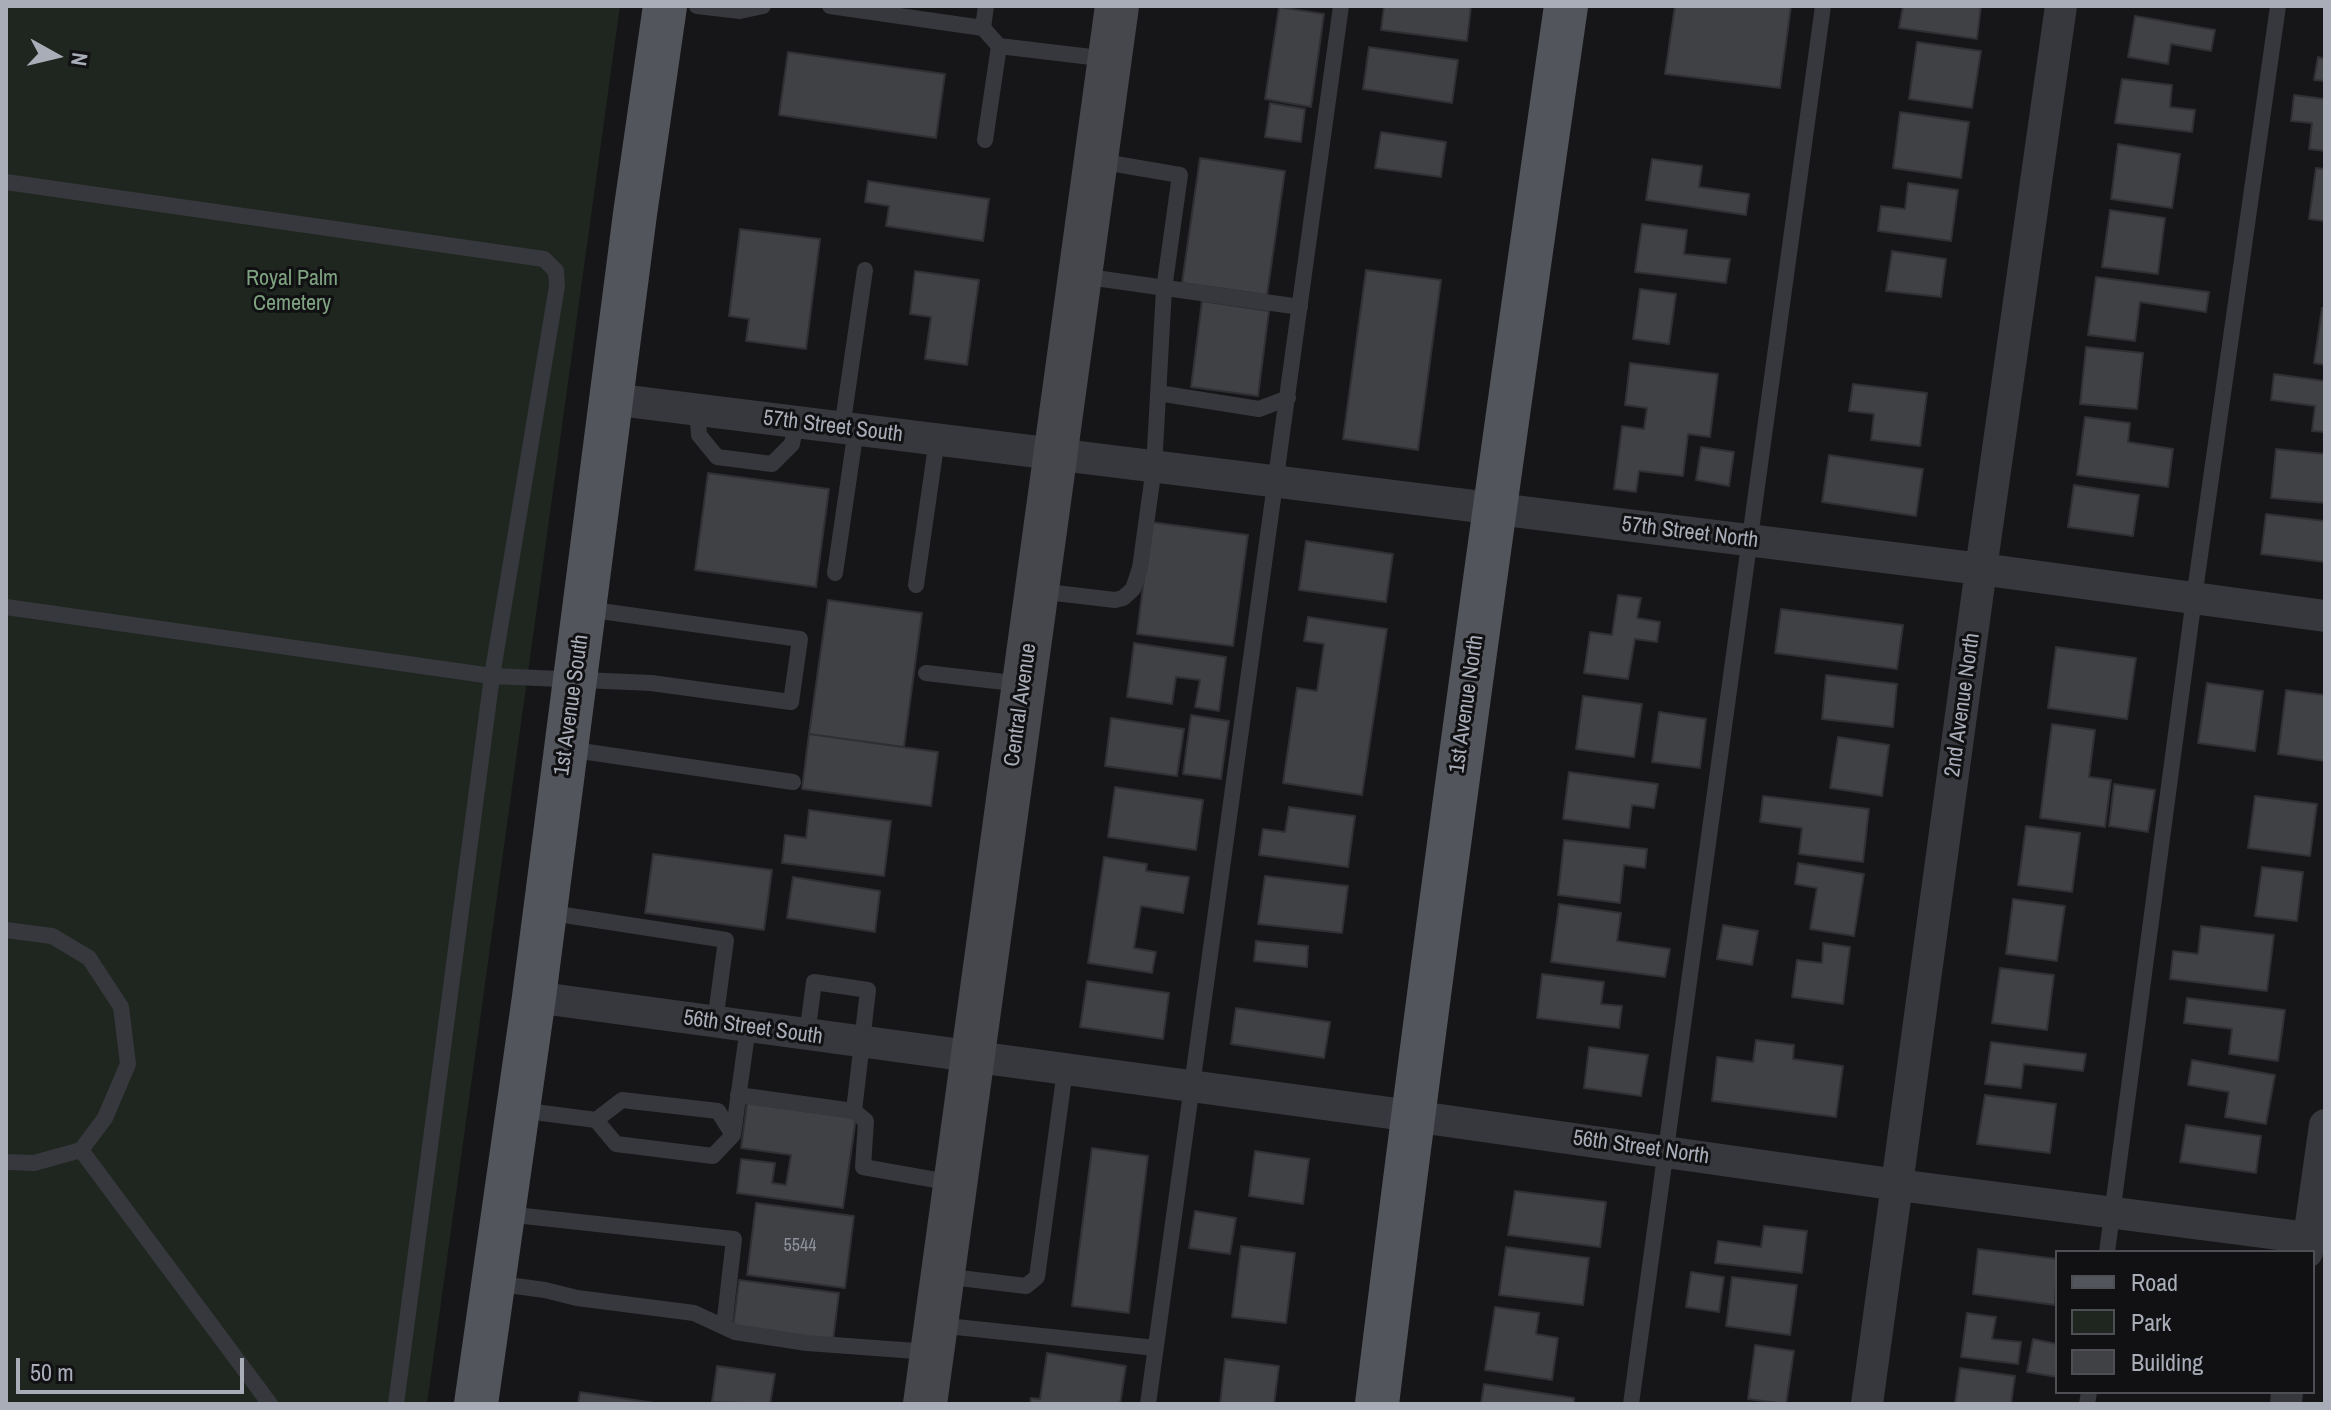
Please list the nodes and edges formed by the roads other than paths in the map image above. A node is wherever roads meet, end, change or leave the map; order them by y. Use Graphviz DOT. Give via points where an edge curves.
graph roads {
  1 [pos="665,6"];
  2 [pos="685,6"];
  3 [pos="697,6"];
  4 [pos="763,6"];
  5 [pos="830,6"];
  6 [pos="986,6"];
  7 [pos="1117,6"];
  8 [pos="1341,6"];
  9 [pos="1566,6"];
  10 [pos="1823,6"];
  11 [pos="2061,6"];
  12 [pos="2278,6"];
  13 [pos="983,28"];
  14 [pos="999,46"];
  15 [pos="1109,59"];
  16 [pos="654,82"];
  17 [pos="985,140"];
  18 [pos="1096,161"];
  19 [pos="6,182"];
  20 [pos="865,270"];
  21 [pos="1080,276"];
  22 [pos="1164,289"];
  23 [pos="1300,307"];
  24 [pos="1158,393"];
  25 [pos="1288,398"];
  26 [pos="611,399"];
  27 [pos="697,410"];
  28 [pos="796,422"];
  29 [pos="849,429"];
  30 [pos="937,439"];
  31 [pos="1055,454"];
  32 [pos="1154,467"];
  33 [pos="1277,482"];
  34 [pos="1494,509"];
  35 [pos="1751,541"];
  36 [pos="1981,569"];
  37 [pos="835,573"];
  38 [pos="916,585"];
  39 [pos="1036,591"];
  40 [pos="2194,598"];
  41 [pos="6,607"];
  42 [pos="584,609"];
  43 [pos="2325,616"];
  44 [pos="926,673"];
  45 [pos="492,676"];
  46 [pos="576,680"];
  47 [pos="1023,684"];
  48 [pos="566,749"];
  49 [pos="793,782"];
  50 [pos="545,912"];
  51 [pos="6,930"];
  52 [pos="534,997"];
  53 [pos="715,1022"];
  54 [pos="748,1027"];
  55 [pos="807,1035"];
  56 [pos="862,1043"];
  57 [pos="972,1058"];
  58 [pos="1065,1070"];
  59 [pos="1192,1087"];
  60 [pos="738,1095"];
  61 [pos="517,1110"];
  62 [pos="854,1111"];
  63 [pos="1412,1116"];
  64 [pos="596,1120"];
  65 [pos="2325,1125"];
  66 [pos="733,1135"];
  67 [pos="81,1150"];
  68 [pos="1665,1152"];
  69 [pos="6,1162"];
  70 [pos="955,1183"];
  71 [pos="1898,1185"];
  72 [pos="2112,1212"];
  73 [pos="502,1213"];
  74 [pos="2308,1245"];
  75 [pos="2107,1250"];
  76 [pos="942,1276"];
  77 [pos="492,1283"];
  78 [pos="730,1330"];
  79 [pos="934,1338"];
  80 [pos="1156,1348"];
  81 [pos="270,1404"];
  82 [pos="396,1404"];
  83 [pos="476,1404"];
  84 [pos="925,1404"];
  85 [pos="1148,1404"];
  86 [pos="1377,1404"];
  87 [pos="1631,1404"];
  88 [pos="1867,1404"];
  1 -- 16 [label="main road, 1st Avenue South"];
  2 -- 16 [label="lane"];
  3 -- 4 [label="lane" via="740,11"];
  5 -- 13 [label="lane"];
  6 -- 13 [label="lane"];
  7 -- 15 [label="main road, Central Avenue"];
  8 -- 23 [label="lane"];
  9 -- 34 [label="main road, 1st Avenue North"];
  10 -- 35 [label="lane"];
  11 -- 36 [label="street, 2nd Avenue North"];
  12 -- 40 [label="lane"];
  13 -- 14 [label="lane"];
  14 -- 15 [label="lane"];
  14 -- 17 [label="lane"];
  15 -- 18 [label="main road, Central Avenue"];
  16 -- 26 [label="main road, 1st Avenue South"];
  18 -- 21 [label="main road, Central Avenue"];
  18 -- 22 [label="lane" via="1180,175"];
  19 -- 45 [label="lane" via="544,259 556,271"];
  20 -- 29 [label="lane"];
  21 -- 22 [label="lane"];
  21 -- 31 [label="main road, Central Avenue"];
  22 -- 23 [label="lane"];
  22 -- 24 [label="lane"];
  23 -- 25 [label="lane"];
  24 -- 25 [label="lane" via="1259,409"];
  24 -- 32 [label="lane"];
  25 -- 33 [label="lane"];
  26 -- 27 [label="street, 57th Street South"];
  26 -- 42 [label="main road, 1st Avenue South"];
  27 -- 28 [label="street, 57th Street South"];
  27 -- 28 [label="lane" via="699,435 717,457 738,461 772,464 792,444"];
  28 -- 29 [label="street, 57th Street South"];
  29 -- 30 [label="street, 57th Street South"];
  29 -- 37 [label="lane"];
  30 -- 31 [label="street, 57th Street South"];
  30 -- 38 [label="lane"];
  31 -- 32 [label="street, 57th Street North"];
  31 -- 39 [label="main road, Central Avenue"];
  32 -- 33 [label="street, 57th Street North"];
  32 -- 39 [label="lane" via="1133,589 1115,600"];
  33 -- 34 [label="street, 57th Street North"];
  33 -- 59 [label="lane"];
  34 -- 35 [label="street, 57th Street North"];
  34 -- 63 [label="main road, 1st Avenue North"];
  35 -- 36 [label="street, 57th Street North"];
  35 -- 68 [label="lane"];
  36 -- 40 [label="street, 57th Street North"];
  36 -- 71 [label="street, 2nd Avenue North"];
  39 -- 47 [label="main road, Central Avenue"];
  40 -- 43 [label="street, 57th Street North"];
  40 -- 72 [label="lane"];
  41 -- 45 [label="lane"];
  42 -- 46 [label="main road, 1st Avenue South"];
  42 -- 46 [label="lane" via="800,639 791,702 651,683"];
  44 -- 47 [label="lane"];
  45 -- 46 [label="lane"];
  45 -- 82 [label="lane"];
  46 -- 48 [label="main road, 1st Avenue South"];
  47 -- 57 [label="main road, Central Avenue"];
  48 -- 49 [label="lane"];
  48 -- 50 [label="main road, 1st Avenue South"];
  50 -- 52 [label="main road, 1st Avenue South"];
  50 -- 53 [label="lane" via="726,940"];
  51 -- 67 [label="lane" via="52,936 89,958 121,1007 128,1064 105,1118"];
  52 -- 53 [label="street, 56th Street South"];
  52 -- 61 [label="main road, 1st Avenue South"];
  53 -- 54 [label="street, 56th Street South"];
  54 -- 55 [label="street, 56th Street South"];
  54 -- 60 [label="lane"];
  55 -- 56 [label="street, 56th Street South"];
  55 -- 56 [label="lane" via="814,982 868,990"];
  56 -- 57 [label="street, 56th Street South"];
  56 -- 62 [label="lane"];
  57 -- 58 [label="street, 56th Street North"];
  57 -- 70 [label="main road, Central Avenue"];
  58 -- 59 [label="street, 56th Street North"];
  58 -- 76 [label="lane" via="1037,1277 1026,1286"];
  59 -- 63 [label="street, 56th Street North"];
  59 -- 80 [label="lane"];
  60 -- 62 [label="lane"];
  60 -- 66 [label="lane"];
  61 -- 64 [label="lane"];
  61 -- 73 [label="main road, 1st Avenue South"];
  62 -- 70 [label="lane" via="866,1121 863,1167"];
  63 -- 68 [label="street, 56th Street North"];
  63 -- 86 [label="main road, 1st Avenue North"];
  64 -- 66 [label="lane" via="622,1100 718,1111"];
  64 -- 66 [label="lane" via="616,1144 713,1156"];
  65 -- 74 [label="street"];
  67 -- 69 [label="lane" via="34,1163"];
  67 -- 81 [label="lane"];
  68 -- 71 [label="street, 56th Street North"];
  68 -- 87 [label="lane"];
  70 -- 76 [label="main road, Central Avenue"];
  71 -- 72 [label="street, 56th Street North"];
  71 -- 88 [label="street, 2nd Avenue North"];
  72 -- 74 [label="street, 56th Street North"];
  72 -- 75 [label="lane"];
  73 -- 77 [label="main road, 1st Avenue South"];
  73 -- 78 [label="lane" via="734,1239"];
  76 -- 79 [label="main road, Central Avenue"];
  77 -- 78 [label="lane" via="694,1313"];
  77 -- 83 [label="main road, 1st Avenue South"];
  78 -- 79 [label="lane" via="807,1343"];
  79 -- 80 [label="lane"];
  79 -- 84 [label="main road, Central Avenue"];
  80 -- 85 [label="lane"];
}
